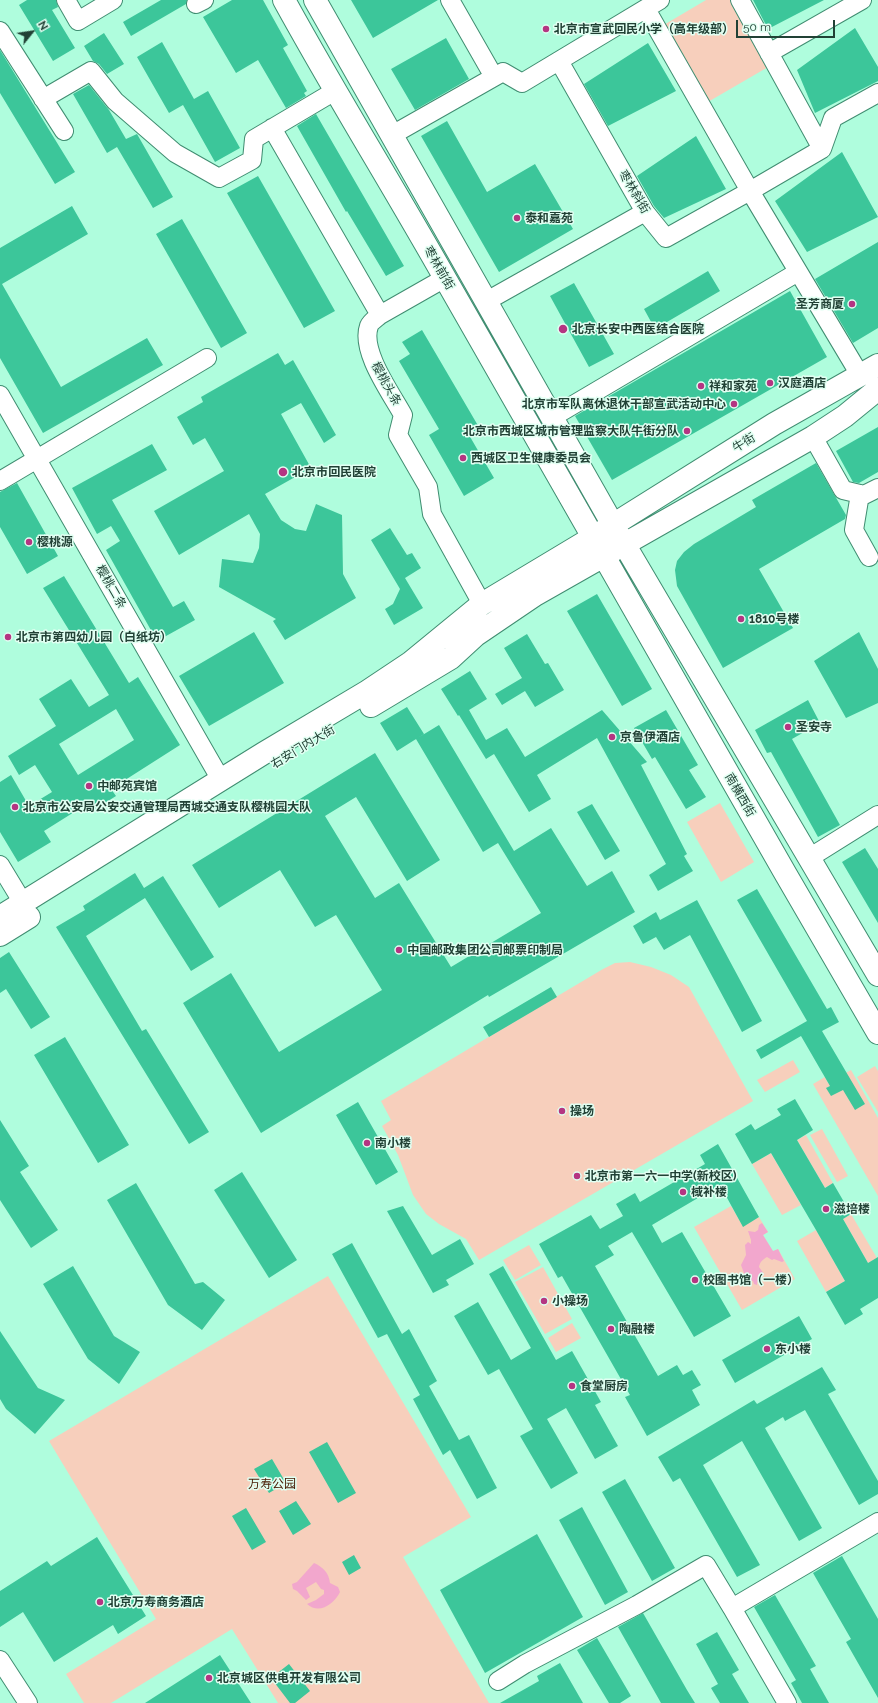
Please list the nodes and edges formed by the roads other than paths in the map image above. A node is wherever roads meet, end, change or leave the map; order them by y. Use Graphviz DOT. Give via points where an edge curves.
graph roads {
  1 [pos="66,0"];
  2 [pos="113,0"];
  3 [pos="284,0"];
  4 [pos="317,0"];
  5 [pos="450,0"];
  6 [pos="740,0"];
  7 [pos="862,0"];
  8 [pos="653,4"];
  9 [pos="0,31"];
  10 [pos="769,53"];
  11 [pos="559,61"];
  12 [pos="494,77"];
  13 [pos="335,91"];
  14 [pos="878,93"];
  15 [pos="44,99"];
  16 [pos="272,128"];
  17 [pos="64,131"];
  18 [pos="392,135"];
  19 [pos="822,149"];
  20 [pos="750,191"];
  21 [pos="644,212"];
  22 [pos="798,272"];
  23 [pos="445,278"];
  24 [pos="485,302"];
  25 [pos="380,315"];
  26 [pos="207,358"];
  27 [pos="869,370"];
  28 [pos="878,389"];
  29 [pos="0,395"];
  30 [pos="551,418"];
  31 [pos="813,437"];
  32 [pos="38,459"];
  33 [pos="0,481"];
  34 [pos="878,488"];
  35 [pos="860,494"];
  36 [pos="612,525"];
  37 [pos="592,538"];
  38 [pos="624,544"];
  39 [pos="603,556"];
  40 [pos="869,557"];
  41 [pos="482,604"];
  42 [pos="224,786"];
  43 [pos="878,815"];
  44 [pos="809,858"];
  45 [pos="0,865"];
  46 [pos="27,909"];
  47 [pos="0,918"];
  48 [pos="0,935"];
  49 [pos="878,976"];
  50 [pos="878,1033"];
  51 [pos="878,1522"];
  52 [pos="732,1608"];
  53 [pos="3,1670"];
  54 [pos="498,1681"];
  55 [pos="28,1703"];
  56 [pos="787,1703"];
  1 -- 2 [label="street" via="78,21"];
  3 -- 13 [label="main road, 枣林前街"];
  4 -- 18 [label="main road, 枣林前街"];
  5 -- 12 [label="street"];
  6 -- 10 [label="street"];
  7 -- 10 [label="street"];
  8 -- 11 [label="street"];
  8 -- 20 [label="street"];
  9 -- 15 [label="street"];
  10 -- 19 [label="street"];
  11 -- 12 [label="street" via="522,83 503,72"];
  11 -- 21 [label="street, 枣林斜街"];
  12 -- 18 [label="street"];
  13 -- 16 [label="street"];
  13 -- 23 [label="main road, 枣林前街"];
  14 -- 19 [label="street" via="833,118"];
  15 -- 16 [label="street" via="91,71 115,101 175,153 219,178 252,160 254,139"];
  15 -- 17 [label="street"];
  16 -- 25 [label="street"];
  18 -- 24 [label="main road, 枣林前街"];
  19 -- 20 [label="street"];
  20 -- 21 [label="street, 枣林斜街" via="666,238"];
  20 -- 22 [label="street"];
  21 -- 24 [label="street"];
  22 -- 27 [label="street"];
  22 -- 30 [label="street"];
  23 -- 25 [label="street"];
  23 -- 37 [label="main road, 枣林前街"];
  24 -- 30 [label="main road, 枣林前街"];
  25 -- 41 [label="street, 樱桃头条" via="370,324 367,336 372,358 403,415 398,435 428,487 432,514"];
  26 -- 32 [label="street"];
  27 -- 36 [label="main road, 牛街" via="774,424"];
  28 -- 31 [label="main road" via="845,416"];
  29 -- 32 [label="street, 樱桃二条"];
  30 -- 36 [label="main road, 枣林前街"];
  31 -- 35 [label="street" via="843,490"];
  31 -- 38 [label="main road"];
  32 -- 33 [label="street"];
  32 -- 42 [label="street, 樱桃二条"];
  34 -- 35 [label="street" via="864,495"];
  35 -- 40 [label="street" via="854,530"];
  36 -- 37 [label="main road, 牛街"];
  36 -- 38 [label="main road, 枣林前街"];
  37 -- 39 [label="main road, 枣林前街"];
  37 -- 41 [label="main road, 右安门内大街"];
  38 -- 39 [label="main road, 右安门内大街"];
  38 -- 44 [label="main road"];
  39 -- 42 [label="main road, 右安门内大街" via="536,595 476,635 451,658"];
  39 -- 50 [label="main road, 南横西街"];
  41 -- 42 [label="main road, 右安门内大街" via="410,663"];
  42 -- 46 [label="main road, 右安门内大街"];
  43 -- 44 [label="street"];
  44 -- 49 [label="main road"];
  45 -- 46 [label="street"];
  46 -- 47 [label="main road, 右安门内大街"];
  46 -- 48 [label="main road, 右安门内大街"];
  51 -- 52 [label="street"];
  52 -- 54 [label="street" via="706,1565"];
  52 -- 56 [label="street"];
  53 -- 55 [label="street"];
}
